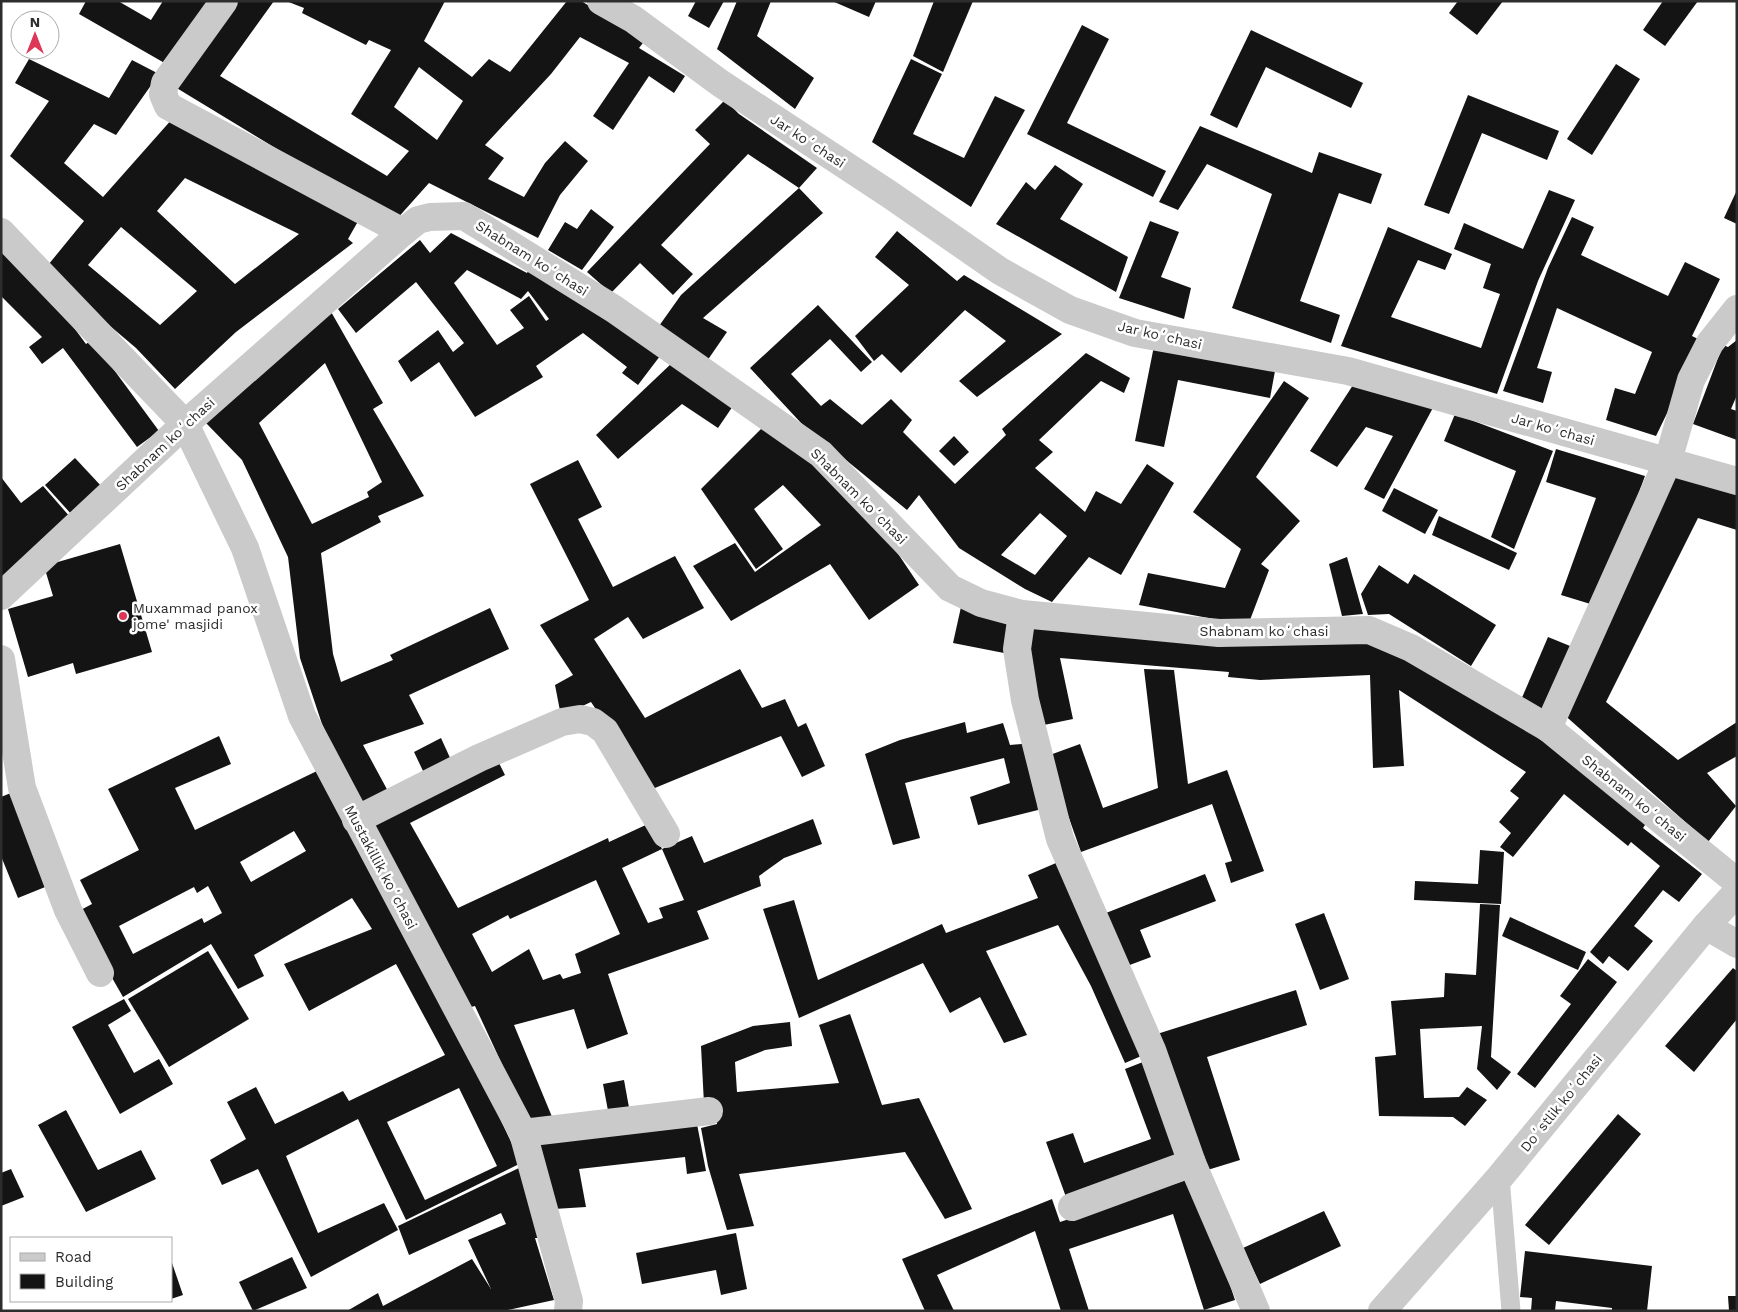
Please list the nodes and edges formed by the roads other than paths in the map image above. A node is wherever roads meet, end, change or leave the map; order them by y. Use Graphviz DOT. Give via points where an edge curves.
graph roads {
  1 [pos="224,1"];
  2 [pos="601,1"];
  3 [pos="1,232"];
  4 [pos="403,232"];
  5 [pos="1737,309"];
  6 [pos="185,424"];
  7 [pos="1668,461"];
  8 [pos="1737,481"];
  9 [pos="1,596"];
  10 [pos="1022,614"];
  11 [pos="1,659"];
  12 [pos="1548,728"];
  13 [pos="356,820"];
  14 [pos="666,834"];
  15 [pos="1737,882"];
  16 [pos="1737,892"];
  17 [pos="1706,926"];
  18 [pos="1737,944"];
  19 [pos="100,973"];
  20 [pos="709,1111"];
  21 [pos="523,1133"];
  22 [pos="1192,1164"];
  23 [pos="1500,1177"];
  24 [pos="1072,1207"];
  25 [pos="568,1311"];
  26 [pos="1256,1311"];
  27 [pos="1382,1311"];
  28 [pos="1511,1311"];
  1 -- 4 [label="street" via="165,83 163,94 168,106"];
  2 -- 7 [label="street, Jar koʻchasi" via="633,19 720,83 1000,271 1070,310 1135,332 1348,371"];
  3 -- 6 [label="street, Mustakillik koʻchasi"];
  4 -- 6 [label="street, Shabnam koʻchasi"];
  4 -- 10 [label="street, Shabnam koʻchasi" via="418,220 430,217 464,216 481,226 614,309 821,454 950,588 981,603"];
  5 -- 7 [label="street" via="1710,343 1691,380"];
  6 -- 9 [label="street, Shabnam koʻchasi"];
  6 -- 13 [label="street, Mustakillik koʻchasi" via="245,548 302,716"];
  7 -- 8 [label="street, Jar koʻchasi"];
  7 -- 12 [label="street"];
  10 -- 12 [label="street, Shabnam koʻchasi" via="1219,633 1369,630 1411,648"];
  10 -- 22 [label="street" via="1017,649 1025,700 1060,839 1152,1050"];
  11 -- 19 [label="street" via="22,788 68,910"];
  12 -- 15 [label="street, Shabnam koʻchasi"];
  13 -- 14 [label="street" via="479,758 562,722 580,720 593,722 605,731"];
  13 -- 21 [label="street, Mustakillik koʻchasi"];
  16 -- 17 [label="street, Doʻstlik koʻchasi"];
  17 -- 18 [label="street"];
  17 -- 23 [label="street, Doʻstlik koʻchasi"];
  20 -- 21 [label="street"];
  21 -- 25 [label="street, Mustakillik koʻchasi" via="566,1292"];
  22 -- 24 [label="street"];
  22 -- 26 [label="street"];
  23 -- 27 [label="street, Doʻstlik koʻchasi"];
  23 -- 28 [label="lane"];
}
